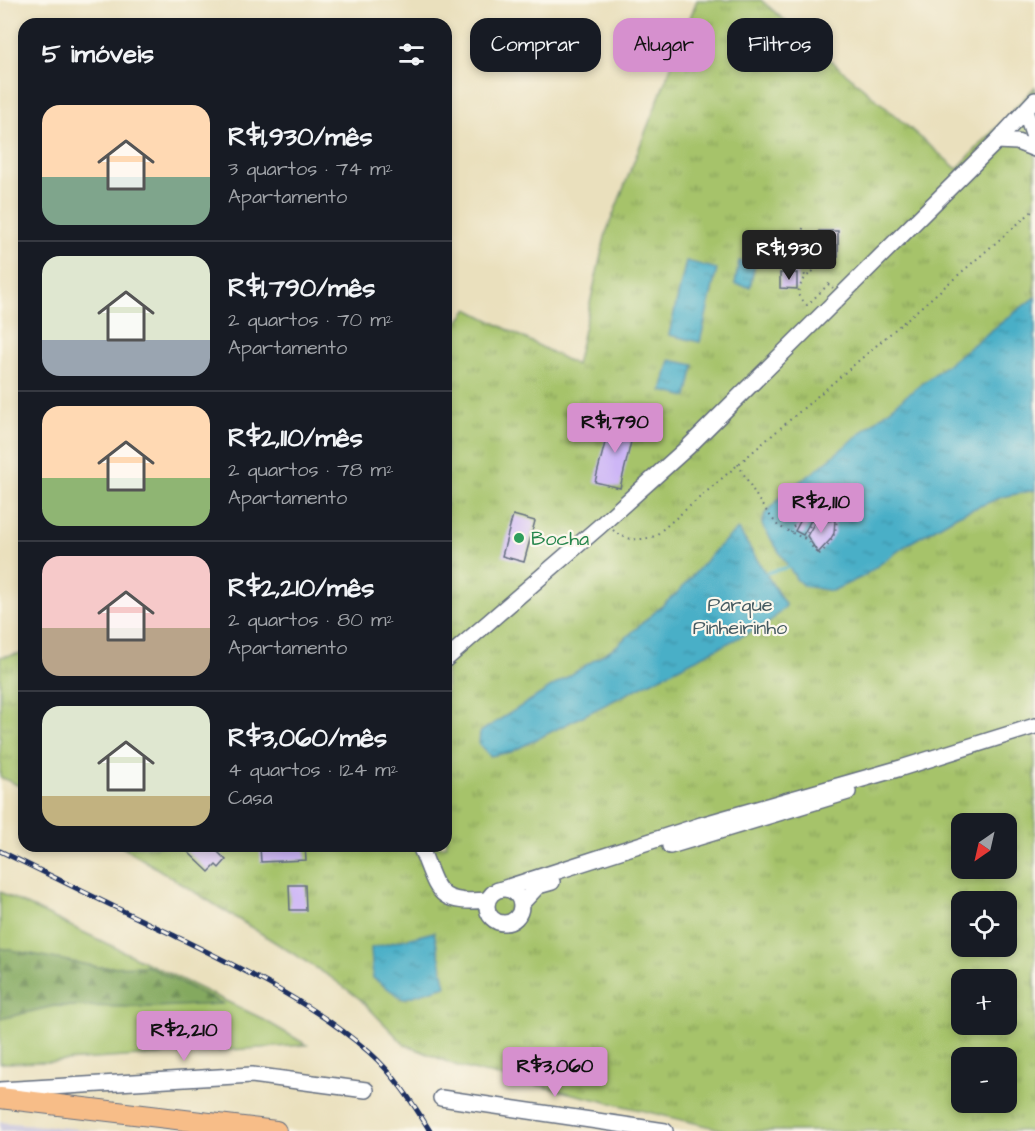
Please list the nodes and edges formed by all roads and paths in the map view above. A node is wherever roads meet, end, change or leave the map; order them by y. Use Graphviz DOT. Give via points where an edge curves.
graph roads {
  1 [pos="1030,105"];
  2 [pos="1035,140"];
  3 [pos="997,141"];
  4 [pos="1035,149"];
  5 [pos="1035,209"];
  6 [pos="803,228"];
  7 [pos="829,262"];
  8 [pos="806,278"];
  9 [pos="842,296"];
  10 [pos="738,464"];
  11 [pos="813,519"];
  12 [pos="605,521"];
  13 [pos="791,532"];
  14 [pos="804,539"];
  15 [pos="452,654"];
  16 [pos="1035,726"];
  17 [pos="1035,736"];
  18 [pos="423,852"];
  19 [pos="502,889"];
  20 [pos="488,900"];
  21 [pos="521,904"];
  22 [pos="0,1090"];
  23 [pos="366,1090"];
  24 [pos="0,1098"];
  25 [pos="441,1098"];
  26 [pos="276,1131"];
  27 [pos="665,1131"];
  1 -- 2 [label="street"];
  1 -- 3 [label="street"];
  3 -- 4 [label="street" via="1017,142"];
  3 -- 9 [label="street"];
  5 -- 10 [label="path"];
  6 -- 8 [label="path" via="798,260"];
  7 -- 8 [label="path"];
  8 -- 9 [label="path" via="798,295 807,305 829,284"];
  9 -- 12 [label="street" via="688,447"];
  10 -- 12 [label="path" via="655,536 629,540"];
  10 -- 13 [label="path" via="778,526"];
  11 -- 13 [label="path" via="800,512"];
  11 -- 14 [label="path"];
  11 -- 14 [label="path" via="837,518 833,539 819,555"];
  12 -- 15 [label="street"];
  13 -- 14 [label="path"];
  16 -- 19 [label="street" via="701,825"];
  17 -- 21 [label="street" via="538,886"];
  18 -- 20 [label="street" via="441,893 462,902"];
  19 -- 20 [label="street"];
  19 -- 21 [label="street" via="518,896"];
  20 -- 21 [label="street" via="487,909 498,922 515,920"];
  22 -- 23 [label="street" via="252,1075"];
  24 -- 26 [label="main road"];
  25 -- 27 [label="street"];
}
